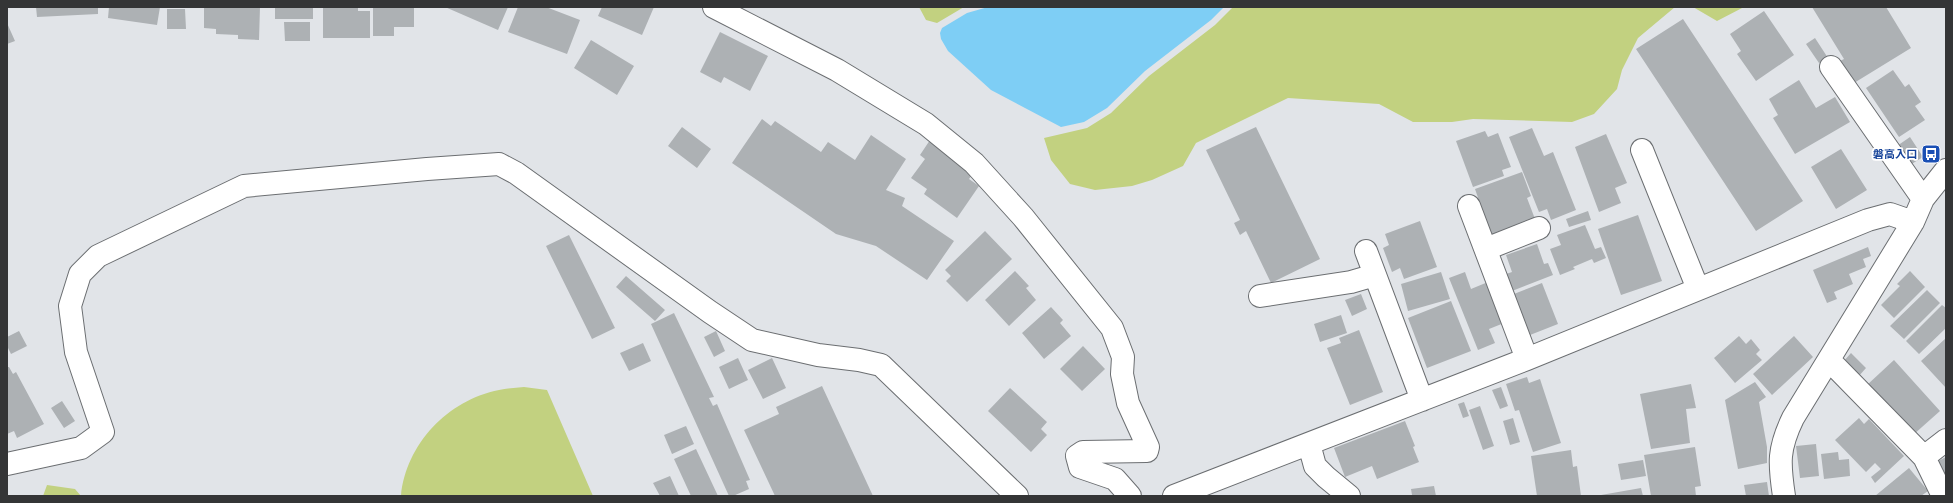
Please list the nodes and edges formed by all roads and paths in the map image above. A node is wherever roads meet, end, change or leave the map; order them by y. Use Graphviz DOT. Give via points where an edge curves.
graph roads {
  1 [pos="714,7"];
  2 [pos="1831,67"];
  3 [pos="1642,150"];
  4 [pos="1946,170"];
  5 [pos="1923,199"];
  6 [pos="1469,206"];
  7 [pos="1913,222"];
  8 [pos="1539,228"];
  9 [pos="1486,249"];
  10 [pos="1366,251"];
  11 [pos="1375,275"];
  12 [pos="1698,289"];
  13 [pos="1260,296"];
  14 [pos="1527,359"];
  15 [pos="1829,360"];
  16 [pos="1422,400"];
  17 [pos="1946,440"];
  18 [pos="1309,444"];
  19 [pos="1924,457"];
  20 [pos="7,464"];
  21 [pos="1017,496"];
  22 [pos="1130,496"];
  23 [pos="1174,496"];
  24 [pos="1349,496"];
  25 [pos="1784,496"];
  26 [pos="1943,496"];
  1 -- 22 [label="street" via="837,70 926,124 974,163 1023,218 1112,328 1118,341 1123,357 1122,374 1128,403 1148,447 1147,451 1083,452 1077,456 1077,462 1080,467 1115,479"];
  2 -- 5 [label="street"];
  3 -- 12 [label="street"];
  4 -- 5 [label="street"];
  5 -- 7 [label="street"];
  6 -- 9 [label="street"];
  7 -- 12 [label="street" via="1890,214 1868,220"];
  7 -- 15 [label="street"];
  8 -- 9 [label="street"];
  9 -- 14 [label="street"];
  10 -- 11 [label="street"];
  11 -- 13 [label="street" via="1351,282"];
  11 -- 16 [label="street"];
  12 -- 14 [label="street"];
  14 -- 16 [label="street"];
  15 -- 19 [label="street"];
  15 -- 25 [label="street" via="1783,438 1780,473"];
  16 -- 18 [label="street"];
  17 -- 19 [label="street"];
  18 -- 23 [label="street"];
  18 -- 24 [label="street" via="1316,466"];
  19 -- 26 [label="street"];
  20 -- 21 [label="street" via="80,448 103,432 76,352 70,306 80,274 98,256 244,186 499,164 516,172 752,340 818,355 881,365"];
}
